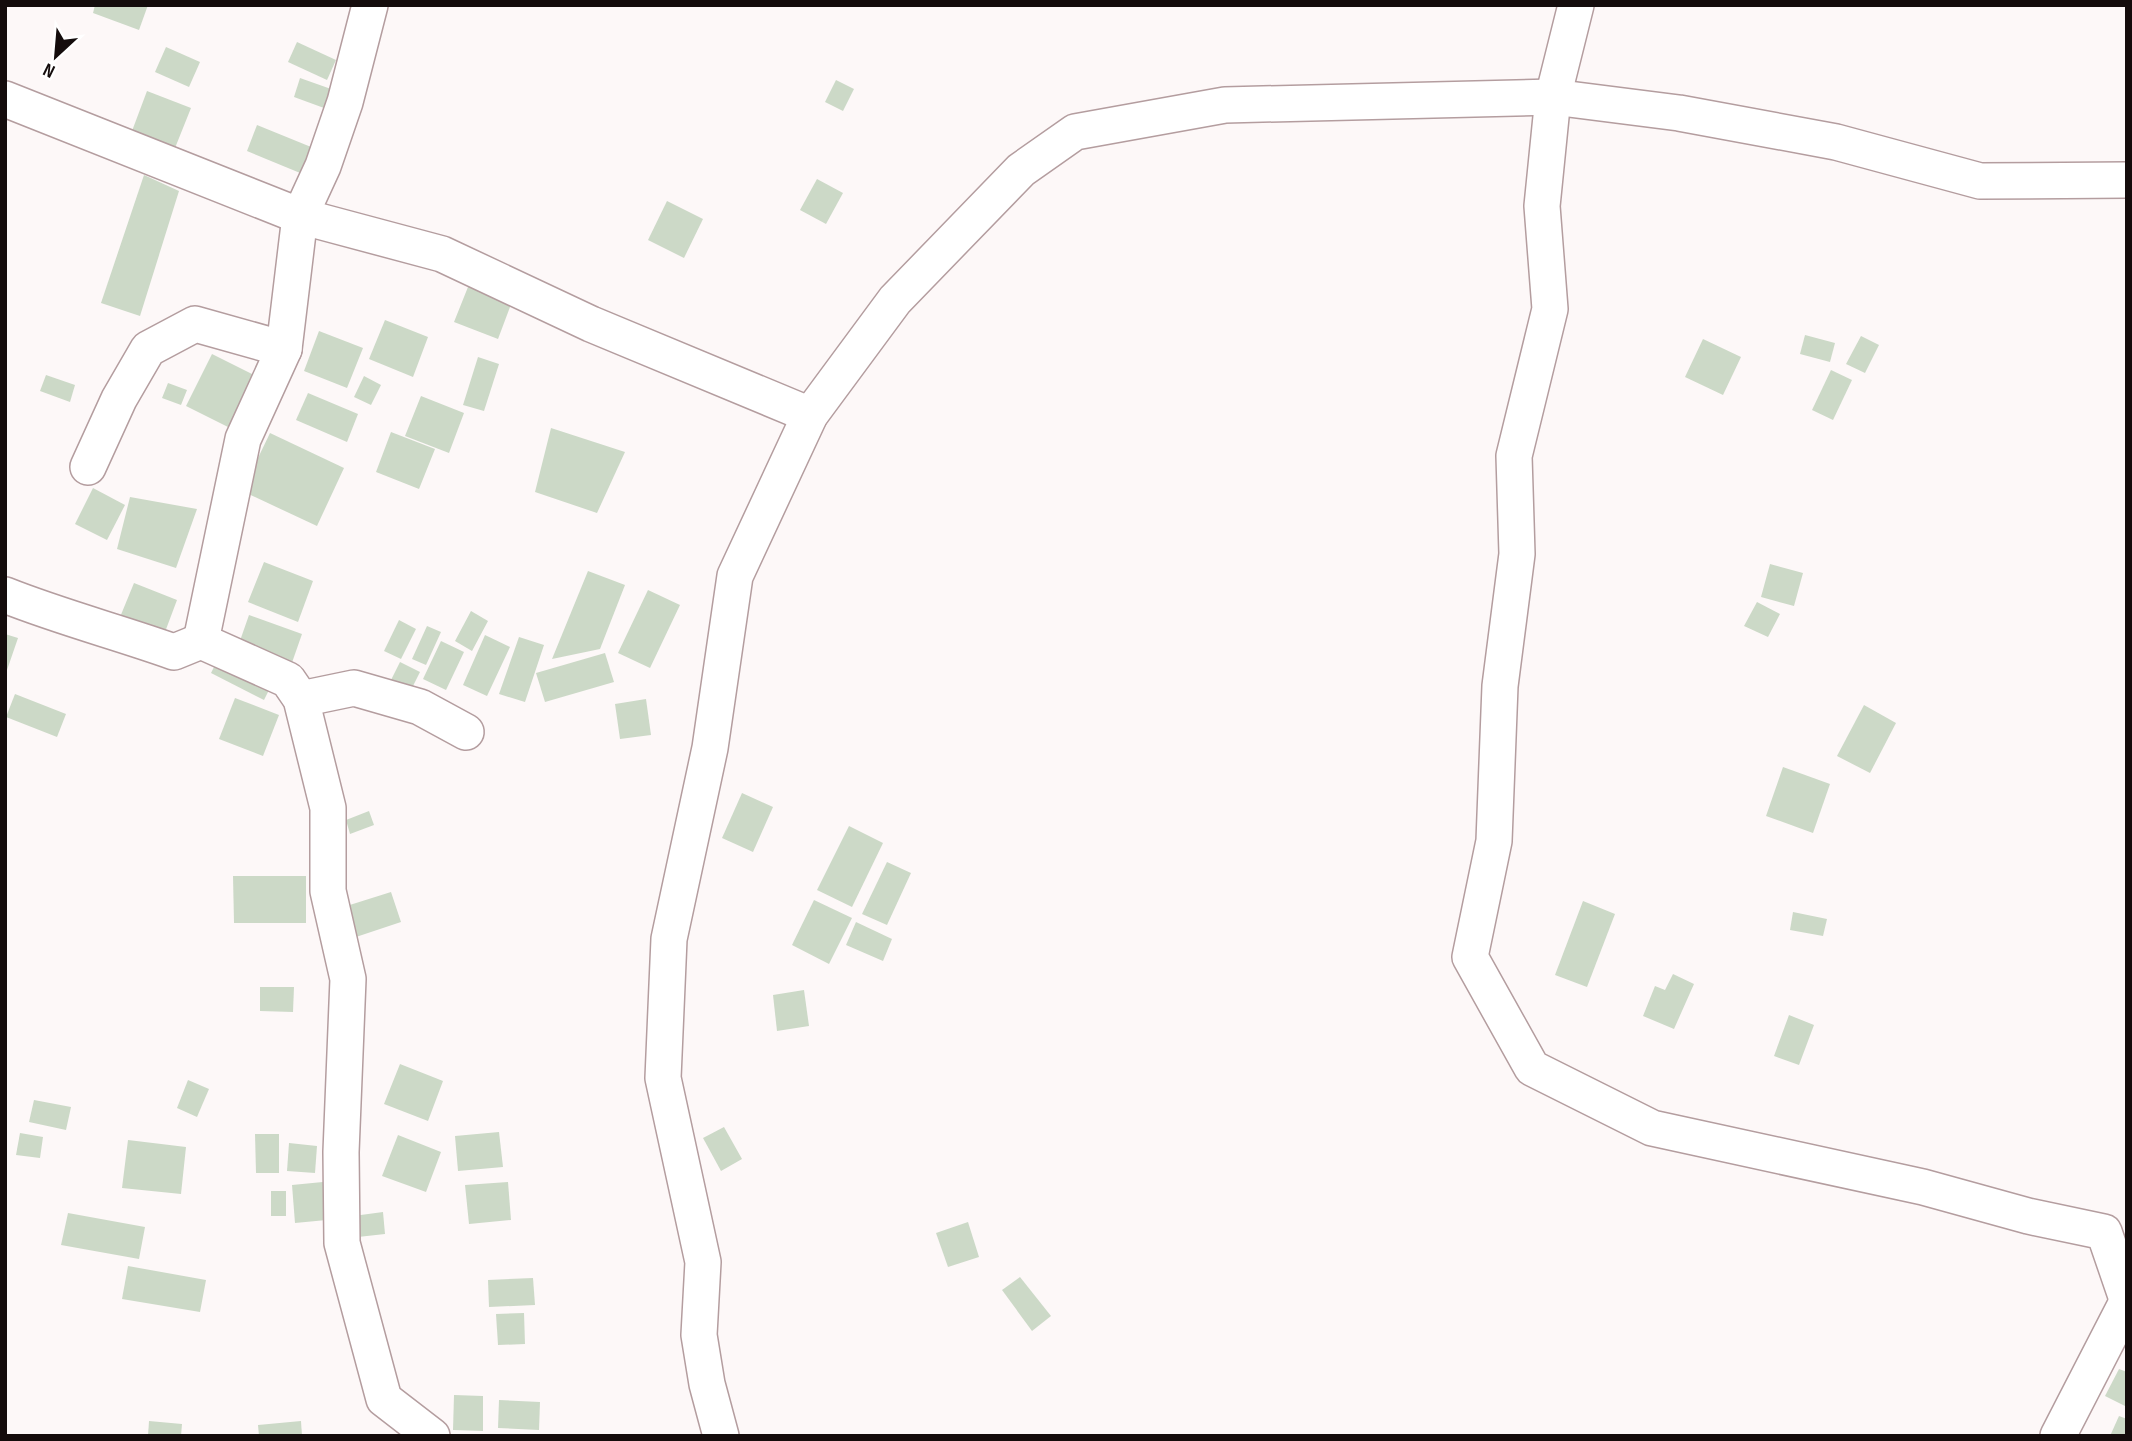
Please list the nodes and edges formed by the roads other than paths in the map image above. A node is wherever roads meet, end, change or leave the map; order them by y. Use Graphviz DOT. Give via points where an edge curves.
graph roads {
  1 [pos="370,5"];
  2 [pos="1576,5"];
  3 [pos="1553,97"];
  4 [pos="5,99"];
  5 [pos="2127,180"];
  6 [pos="300,216"];
  7 [pos="285,349"];
  8 [pos="810,415"];
  9 [pos="88,467"];
  10 [pos="5,595"];
  11 [pos="201,641"];
  12 [pos="302,699"];
  13 [pos="466,732"];
  14 [pos="2127,1301"];
  15 [pos="432,1436"];
  16 [pos="722,1436"];
  17 [pos="2058,1436"];
  1 -- 6 [label="street" via="332,141"];
  2 -- 3 [label="street"];
  3 -- 5 [label="street" via="1679,113 1836,142 1980,181"];
  3 -- 8 [label="street" via="1225,105 1075,132 1021,170 895,300"];
  3 -- 14 [label="street" via="1542,206 1550,309 1514,456 1517,554 1500,686 1494,841 1469,957 1532,1068 1652,1128 1923,1186 2104,1232"];
  4 -- 6 [label="street"];
  6 -- 7 [label="street"];
  6 -- 8 [label="street" via="442,254 591,324"];
  7 -- 9 [label="street" via="195,324 148,349"];
  7 -- 11 [label="street" via="243,439"];
  8 -- 16 [label="street" via="735,576 710,748 669,939 663,1078 704,1262 699,1335"];
  10 -- 11 [label="street" via="174,652"];
  11 -- 12 [label="street" via="288,680"];
  12 -- 13 [label="street" via="354,688 421,707"];
  12 -- 15 [label="street" via="328,808 328,891 348,979 342,1243 384,1399"];
  14 -- 17 [label="street"];
}
